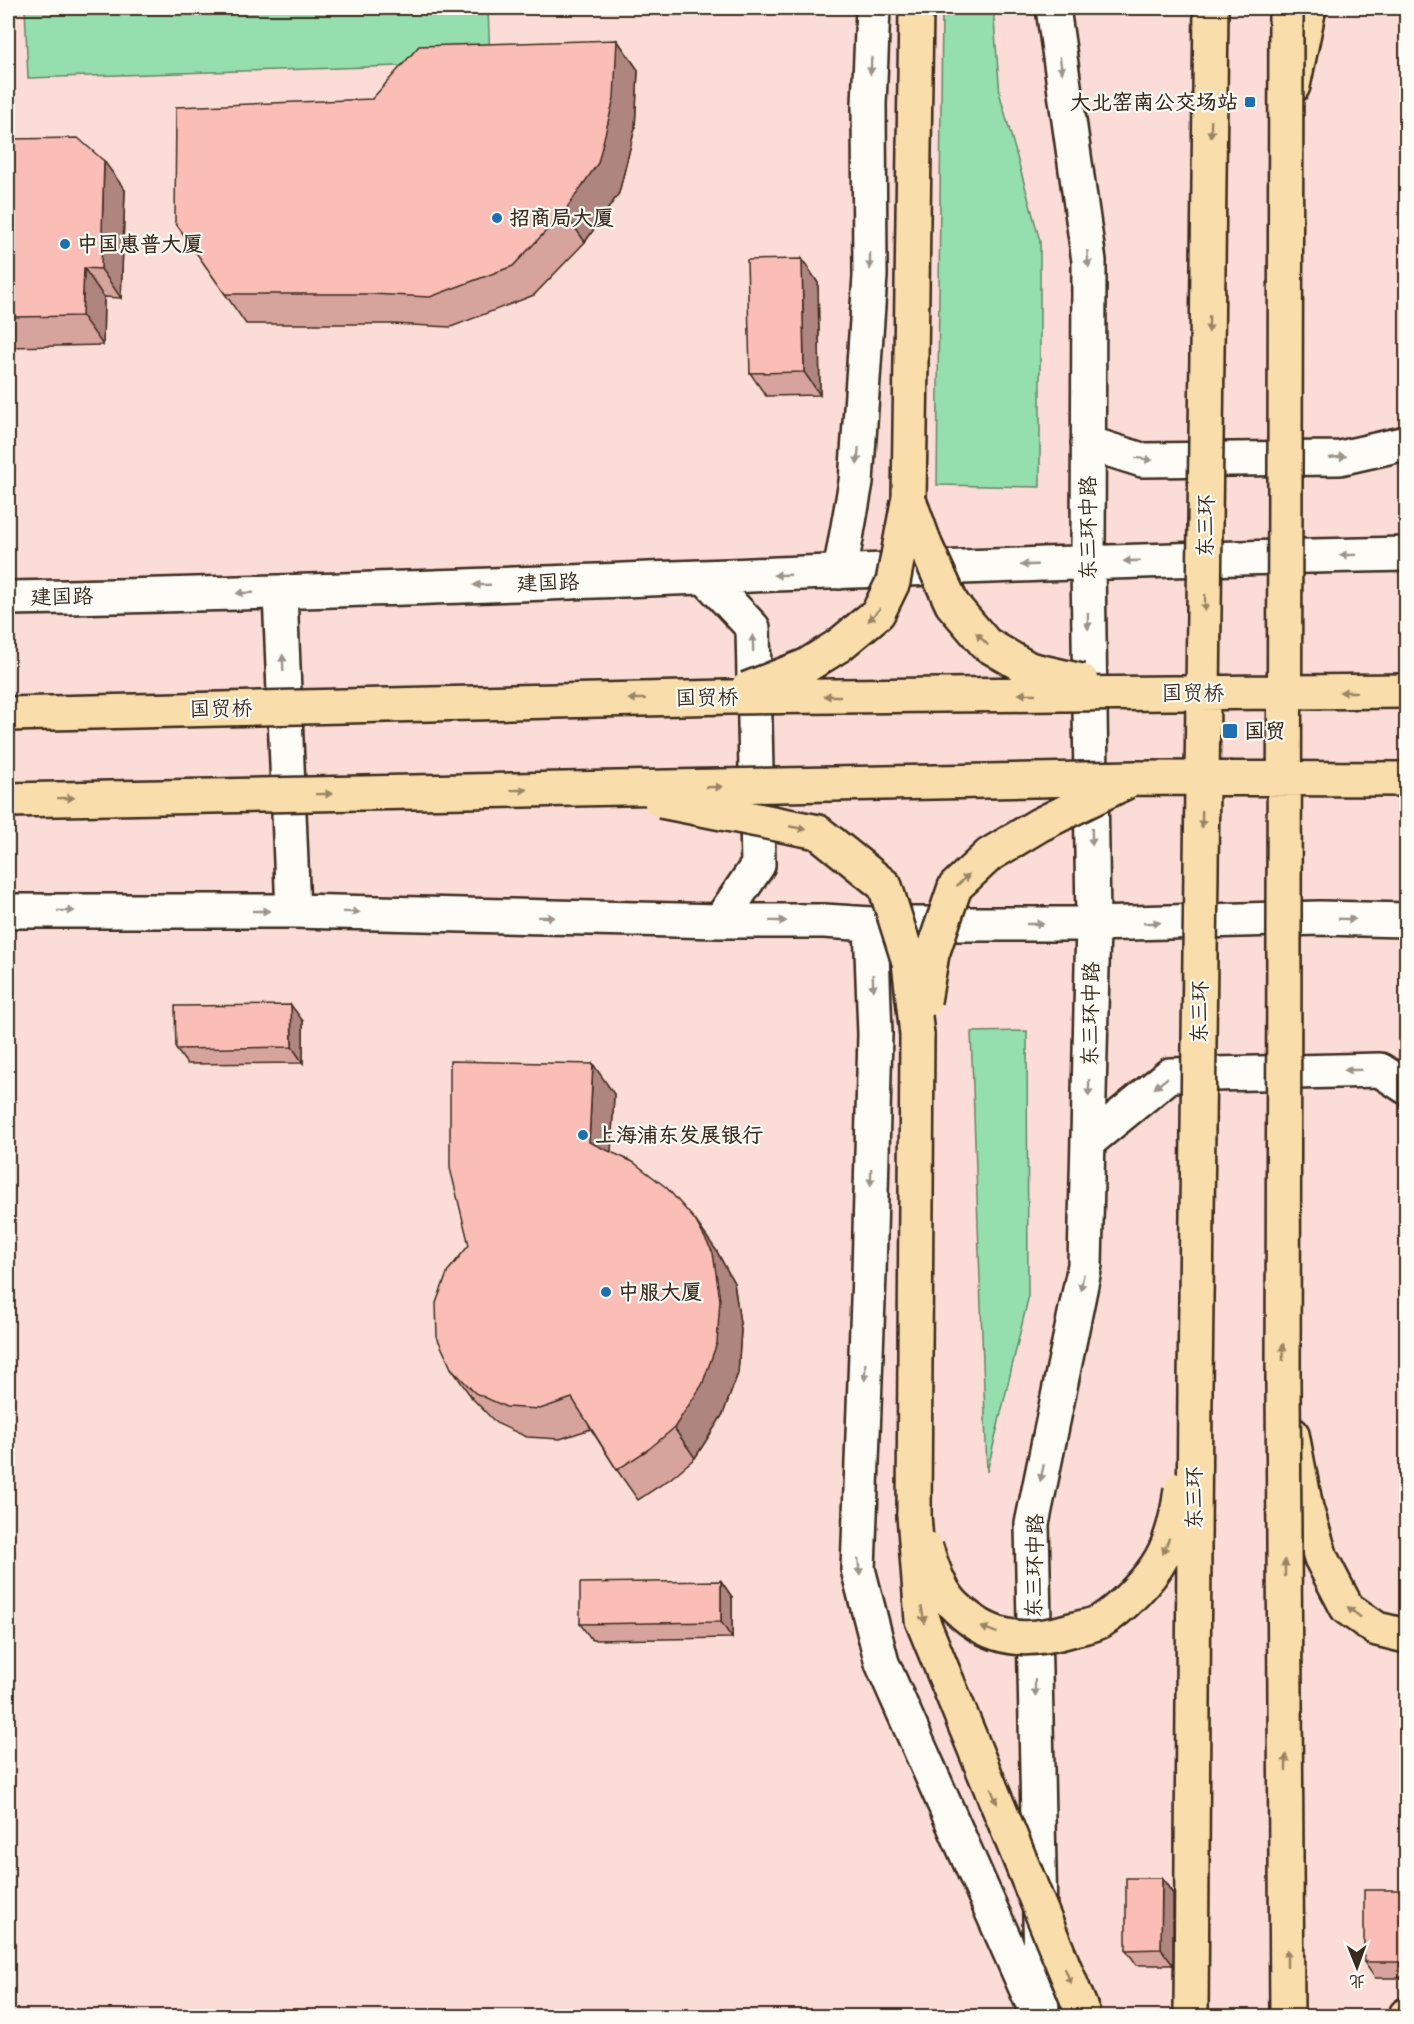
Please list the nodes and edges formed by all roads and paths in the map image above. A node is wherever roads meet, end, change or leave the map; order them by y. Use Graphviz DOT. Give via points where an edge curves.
graph roads {
  1 [pos="873,8"];
  2 [pos="916,8"];
  3 [pos="1053,8"];
  4 [pos="1204,8"];
  5 [pos="1212,8"];
  6 [pos="1286,8"];
  7 [pos="1310,8"];
  8 [pos="1212,41"];
  9 [pos="1286,120"];
  10 [pos="1088,443"];
  11 [pos="1407,443"];
  12 [pos="909,500"];
  13 [pos="1407,554"];
  14 [pos="1088,563"];
  15 [pos="840,573"];
  16 [pos="705,577"];
  17 [pos="280,592"];
  18 [pos="8,598"];
  19 [pos="1401,690"];
  20 [pos="1134,693"];
  21 [pos="728,697"];
  22 [pos="8,714"];
  23 [pos="1135,778"];
  24 [pos="1398,780"];
  25 [pos="596,789"];
  26 [pos="8,800"];
  27 [pos="293,910"];
  28 [pos="8,911"];
  29 [pos="1407,920"];
  30 [pos="720,921"];
  31 [pos="871,924"];
  32 [pos="1093,924"];
  33 [pos="918,1035"];
  34 [pos="1407,1087"];
  35 [pos="1088,1142"];
  36 [pos="1283,1384"];
  37 [pos="1195,1386"];
  38 [pos="914,1515"];
  39 [pos="1407,1636"];
  40 [pos="1040,2016"];
  41 [pos="1084,2016"];
  42 [pos="1191,2016"];
  43 [pos="1287,2016"];
  1 -- 15 [label="street, one-way" via="870,276 856,483"];
  2 -- 12 [label="highway"];
  3 -- 10 [label="street, 东三环中路, one-way" via="1089,261"];
  4 -- 8 [label="highway, bridge"];
  5 -- 8 [label="highway, 东三环, bridge"];
  6 -- 9 [label="highway, bridge"];
  7 -- 9 [label="highway, bridge"];
  8 -- 37 [label="highway, 东三环, one-way, bridge"];
  36 -- 9 [label="highway, one-way, bridge"];
  10 -- 11 [label="street, one-way" via="1142,460 1340,458"];
  10 -- 14 [label="street, 东三环中路"];
  20 -- 12 [label="highway, one-way, bridge" via="1029,669 986,644 952,604"];
  12 -- 21 [label="highway, one-way, bridge" via="893,582 878,613 807,666"];
  13 -- 14 [label="street, 建国路, one-way"];
  14 -- 15 [label="street, 建国路, one-way"];
  14 -- 32 [label="street, 东三环中路, one-way"];
  15 -- 16 [label="street, 建国路, one-way"];
  16 -- 17 [label="street, 建国路, one-way"];
  30 -- 16 [label="street, one-way" via="758,865 753,628"];
  17 -- 18 [label="street, 建国路, one-way"];
  27 -- 17 [label="street, one-way"];
  19 -- 20 [label="highway, 国贸桥, one-way, bridge"];
  20 -- 21 [label="highway, 国贸桥, one-way, bridge"];
  21 -- 22 [label="highway, 国贸桥, one-way, bridge"];
  23 -- 24 [label="highway, bridge"];
  25 -- 23 [label="highway, one-way, bridge"];
  33 -- 23 [label="highway, one-way, bridge" via="932,954 955,887 988,855"];
  26 -- 25 [label="highway, one-way, bridge"];
  25 -- 33 [label="highway, one-way, bridge" via="818,832 885,886 909,962"];
  28 -- 27 [label="street, one-way"];
  27 -- 30 [label="street, one-way"];
  32 -- 29 [label="street, one-way" via="1320,918"];
  30 -- 31 [label="street, one-way"];
  31 -- 32 [label="street, one-way"];
  31 -- 40 [label="street, one-way" via="875,1034 858,1569 882,1663"];
  32 -- 35 [label="street, 东三环中路, one-way"];
  33 -- 38 [label="highway"];
  34 -- 35 [label="street, one-way" via="1380,1070 1170,1075"];
  35 -- 40 [label="street, 东三环中路, one-way" via="1085,1264 1032,1524"];
  39 -- 36 [label="highway, one-way, bridge" via="1377,1629 1347,1608 1322,1558 1306,1508"];
  43 -- 36 [label="highway, one-way, bridge"];
  37 -- 38 [label="highway, one-way, bridge" via="1178,1515 1161,1559 1138,1590 1100,1621 1045,1637 1013,1638 982,1628 956,1607 938,1582"];
  37 -- 42 [label="highway, 东三环, bridge"];
  38 -- 41 [label="highway, one-way, bridge" via="922,1620"];
}
